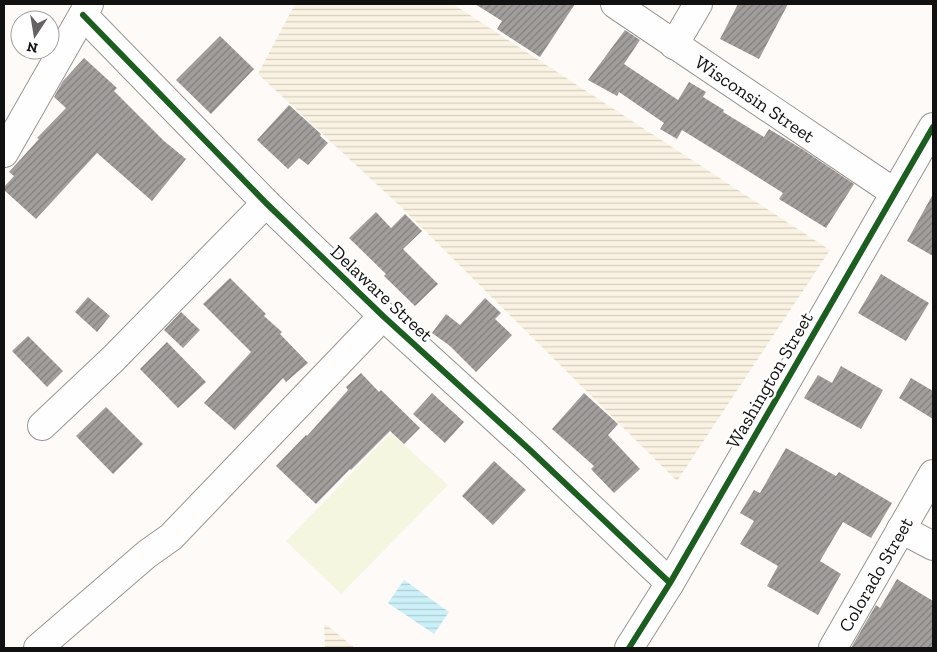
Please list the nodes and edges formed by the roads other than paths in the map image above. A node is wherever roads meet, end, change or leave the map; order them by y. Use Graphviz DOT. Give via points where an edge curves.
graph roads {
  1 [pos="614,4"];
  2 [pos="698,4"];
  3 [pos="86,10"];
  4 [pos="674,45"];
  5 [pos="933,127"];
  6 [pos="4,153"];
  7 [pos="895,193"];
  8 [pos="266,203"];
  9 [pos="383,316"];
  10 [pos="42,426"];
  11 [pos="933,474"];
  12 [pos="901,529"];
  13 [pos="933,546"];
  14 [pos="670,583"];
  15 [pos="38,648"];
  16 [pos="629,648"];
  17 [pos="833,648"];
  1 -- 4 [label="street, Wisconsin Street"];
  2 -- 4 [label="street"];
  3 -- 6 [label="street"];
  3 -- 8 [label="street, Delaware Street"];
  4 -- 7 [label="street, Wisconsin Street"];
  5 -- 7 [label="street, Washington Street"];
  7 -- 14 [label="street, Washington Street"];
  8 -- 9 [label="street, Delaware Street"];
  8 -- 10 [label="street" via="113,359"];
  9 -- 14 [label="street, Delaware Street"];
  9 -- 15 [label="street" via="171,537"];
  11 -- 12 [label="street, Colorado Street"];
  12 -- 13 [label="street"];
  12 -- 17 [label="street, Colorado Street"];
  14 -- 16 [label="street, Washington Street"];
}
